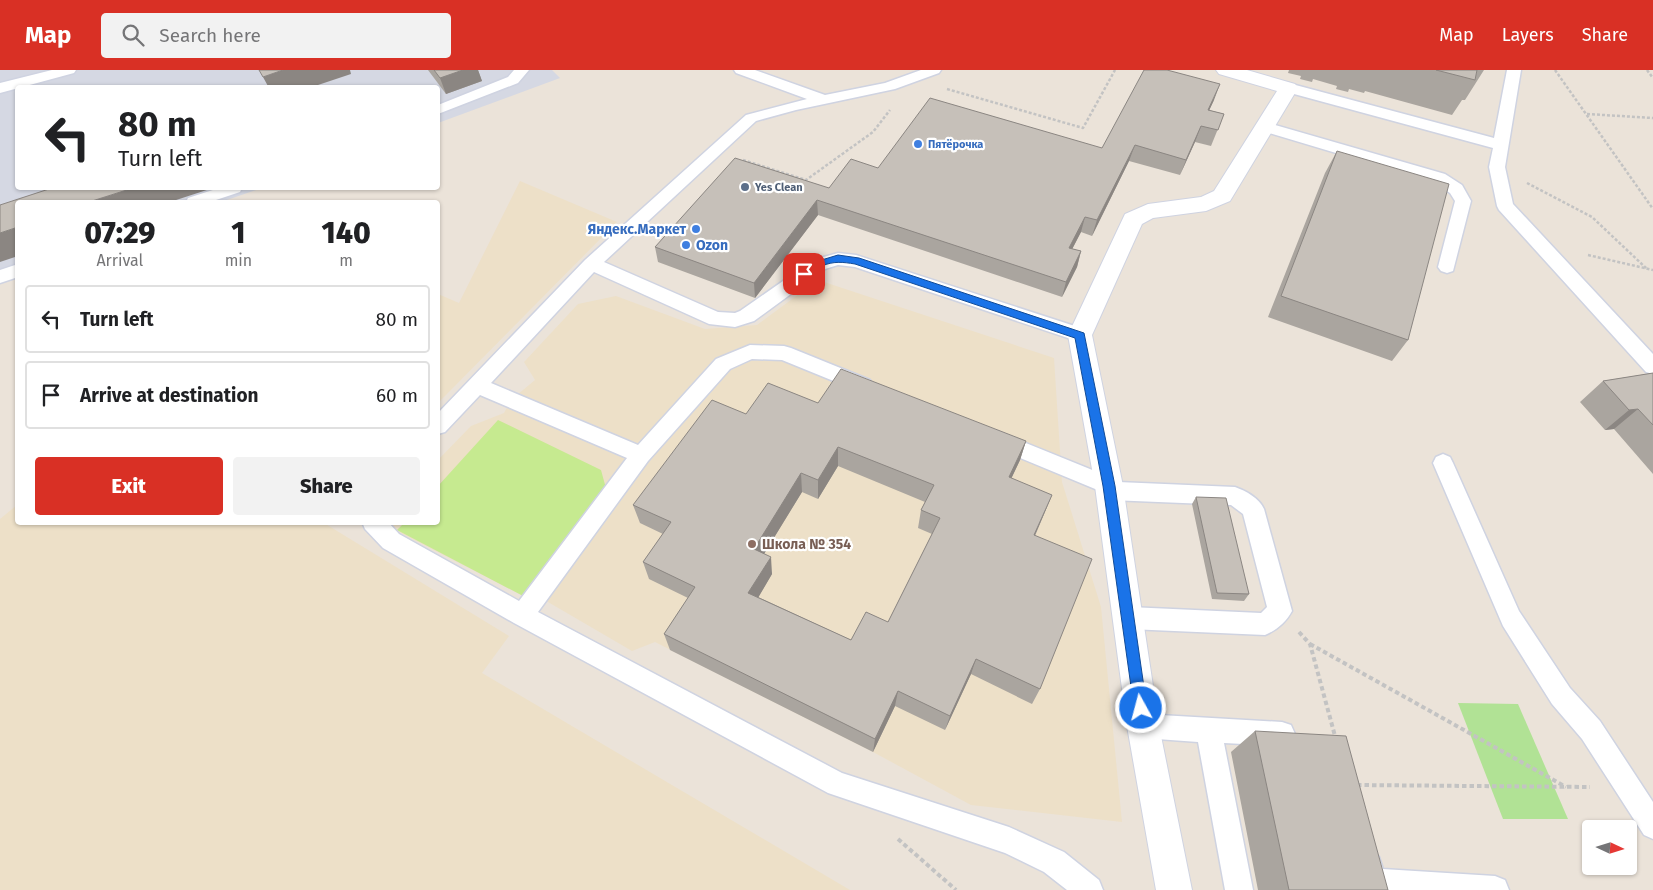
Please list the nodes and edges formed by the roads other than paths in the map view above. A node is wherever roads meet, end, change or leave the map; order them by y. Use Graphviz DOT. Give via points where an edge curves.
graph roads {
  1 [pos="69,70"];
  2 [pos="522,70"];
  3 [pos="741,70"];
  4 [pos="934,70"];
  5 [pos="1226,70"];
  6 [pos="1514,70"];
  7 [pos="0,88"];
  8 [pos="1288,88"];
  9 [pos="827,100"];
  10 [pos="440,109"];
  11 [pos="1265,127"];
  12 [pos="1501,145"];
  13 [pos="228,190"];
  14 [pos="200,200"];
  15 [pos="591,264"];
  16 [pos="1447,267"];
  17 [pos="15,271"];
  18 [pos="0,277"];
  19 [pos="1080,335"];
  20 [pos="1653,367"];
  21 [pos="476,385"];
  22 [pos="883,394"];
  23 [pos="440,424"];
  24 [pos="982,434"];
  25 [pos="641,455"];
  26 [pos="1442,463"];
  27 [pos="1109,488"];
  28 [pos="376,525"];
  29 [pos="522,615"];
  30 [pos="1129,618"];
  31 [pos="1143,726"];
  32 [pos="1209,730"];
  33 [pos="1335,736"];
  34 [pos="1653,826"];
  35 [pos="1364,847"];
  36 [pos="1089,890"];
  37 [pos="1174,890"];
  38 [pos="1239,890"];
  39 [pos="1495,890"];
  1 -- 7 [label="lane"];
  2 -- 10 [label="lane" via="513,80"];
  3 -- 9 [label="lane"];
  4 -- 9 [label="lane" via="914,80"];
  5 -- 8 [label="street"];
  6 -- 12 [label="lane"];
  8 -- 11 [label="street"];
  8 -- 12 [label="lane"];
  9 -- 15 [label="lane" via="751,118"];
  11 -- 16 [label="lane" via="1439,178 1456,189 1463,202"];
  11 -- 19 [label="street" via="1222,196 1206,204 1148,211 1133,219"];
  12 -- 20 [label="lane" via="1497,167 1505,206"];
  13 -- 14 [label="lane"];
  15 -- 19 [label="lane" via="716,319 735,320 747,316 819,264 838,258 856,261"];
  15 -- 21 [label="lane"];
  17 -- 18 [label="lane"];
  19 -- 27 [label="street"];
  21 -- 23 [label="lane"];
  21 -- 25 [label="lane"];
  22 -- 25 [label="lane" via="784,353 750,352 723,364"];
  24 -- 27 [label="lane"];
  25 -- 29 [label="lane"];
  26 -- 34 [label="lane" via="1511,618 1561,696 1591,730"];
  27 -- 30 [label="street"];
  27 -- 30 [label="lane" via="1235,496 1253,509 1280,611 1265,624"];
  28 -- 29 [label="lane" via="391,541"];
  29 -- 36 [label="lane" via="837,784 1009,841 1054,862"];
  30 -- 31 [label="street"];
  31 -- 32 [label="lane"];
  31 -- 37 [label="street"];
  32 -- 33 [label="lane"];
  32 -- 38 [label="lane"];
  35 -- 39 [label="lane" via="1373,882"];
}
